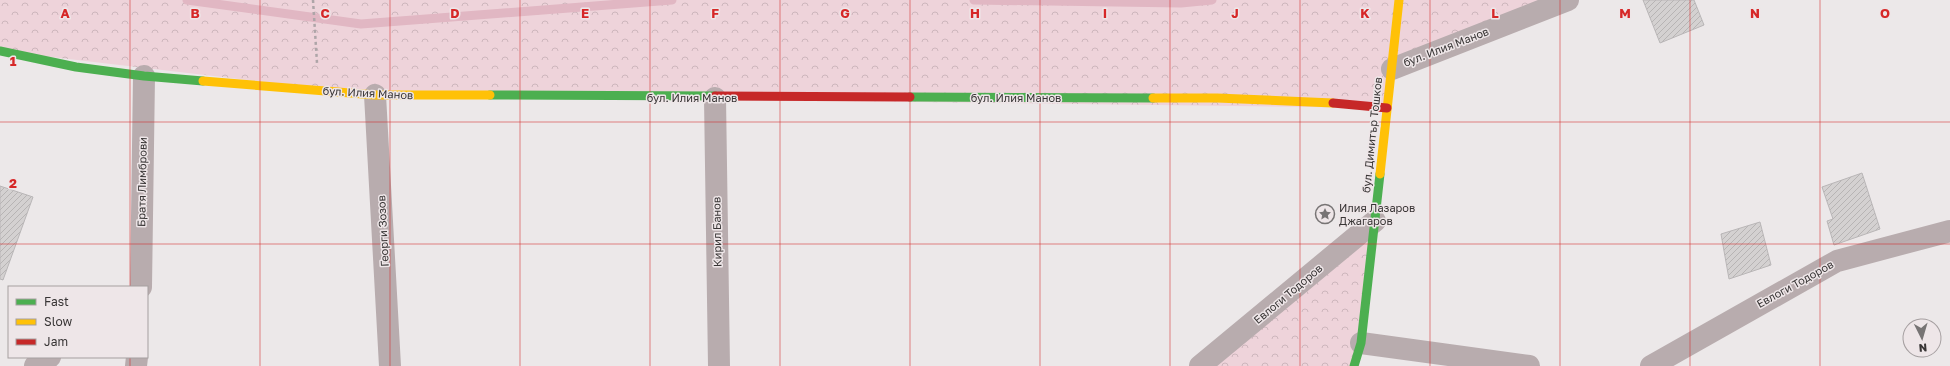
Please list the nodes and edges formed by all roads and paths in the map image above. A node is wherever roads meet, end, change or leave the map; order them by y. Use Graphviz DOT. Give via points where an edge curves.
graph roads {
  1 [pos="313,0"];
  2 [pos="1399,0"];
  3 [pos="1568,0"];
  4 [pos="0,51"];
  5 [pos="316,56"];
  6 [pos="1392,69"];
  7 [pos="144,76"];
  8 [pos="375,95"];
  9 [pos="715,98"];
  10 [pos="1387,108"];
  11 [pos="1375,221"];
  12 [pos="1950,231"];
  13 [pos="141,286"];
  14 [pos="1361,343"];
  15 [pos="48,358"];
  16 [pos="35,366"];
  17 [pos="390,366"];
  18 [pos="719,366"];
  19 [pos="1200,366"];
  20 [pos="1354,366"];
  21 [pos="1529,366"];
  22 [pos="1651,366"];
  1 -- 5 [label="path"];
  2 -- 6 [label="street, бул. Димитър Тошков"];
  3 -- 6 [label="street, бул. Илия Манов"];
  4 -- 7 [label="street, бул. Илия Манов" via="76,67"];
  6 -- 10 [label="street, бул. Димитър Тошков"];
  7 -- 8 [label="street, бул. Илия Манов"];
  7 -- 13 [label="street, Братя Лимброви"];
  8 -- 9 [label="street, бул. Илия Манов"];
  8 -- 17 [label="street, Георги Зозов"];
  9 -- 10 [label="street, бул. Илия Манов" via="1217,98 1322,102"];
  9 -- 18 [label="street, Кирил Банов"];
  10 -- 11 [label="street, бул. Димитър Тошков"];
  11 -- 14 [label="street, бул. Димитър Тошков"];
  11 -- 19 [label="street, Евлоги Тодоров"];
  12 -- 22 [label="street, Евлоги Тодоров" via="1837,261"];
  14 -- 20 [label="street, бул. Димитър Тошков"];
  14 -- 21 [label="street"];
  15 -- 16 [label="street"];
}
